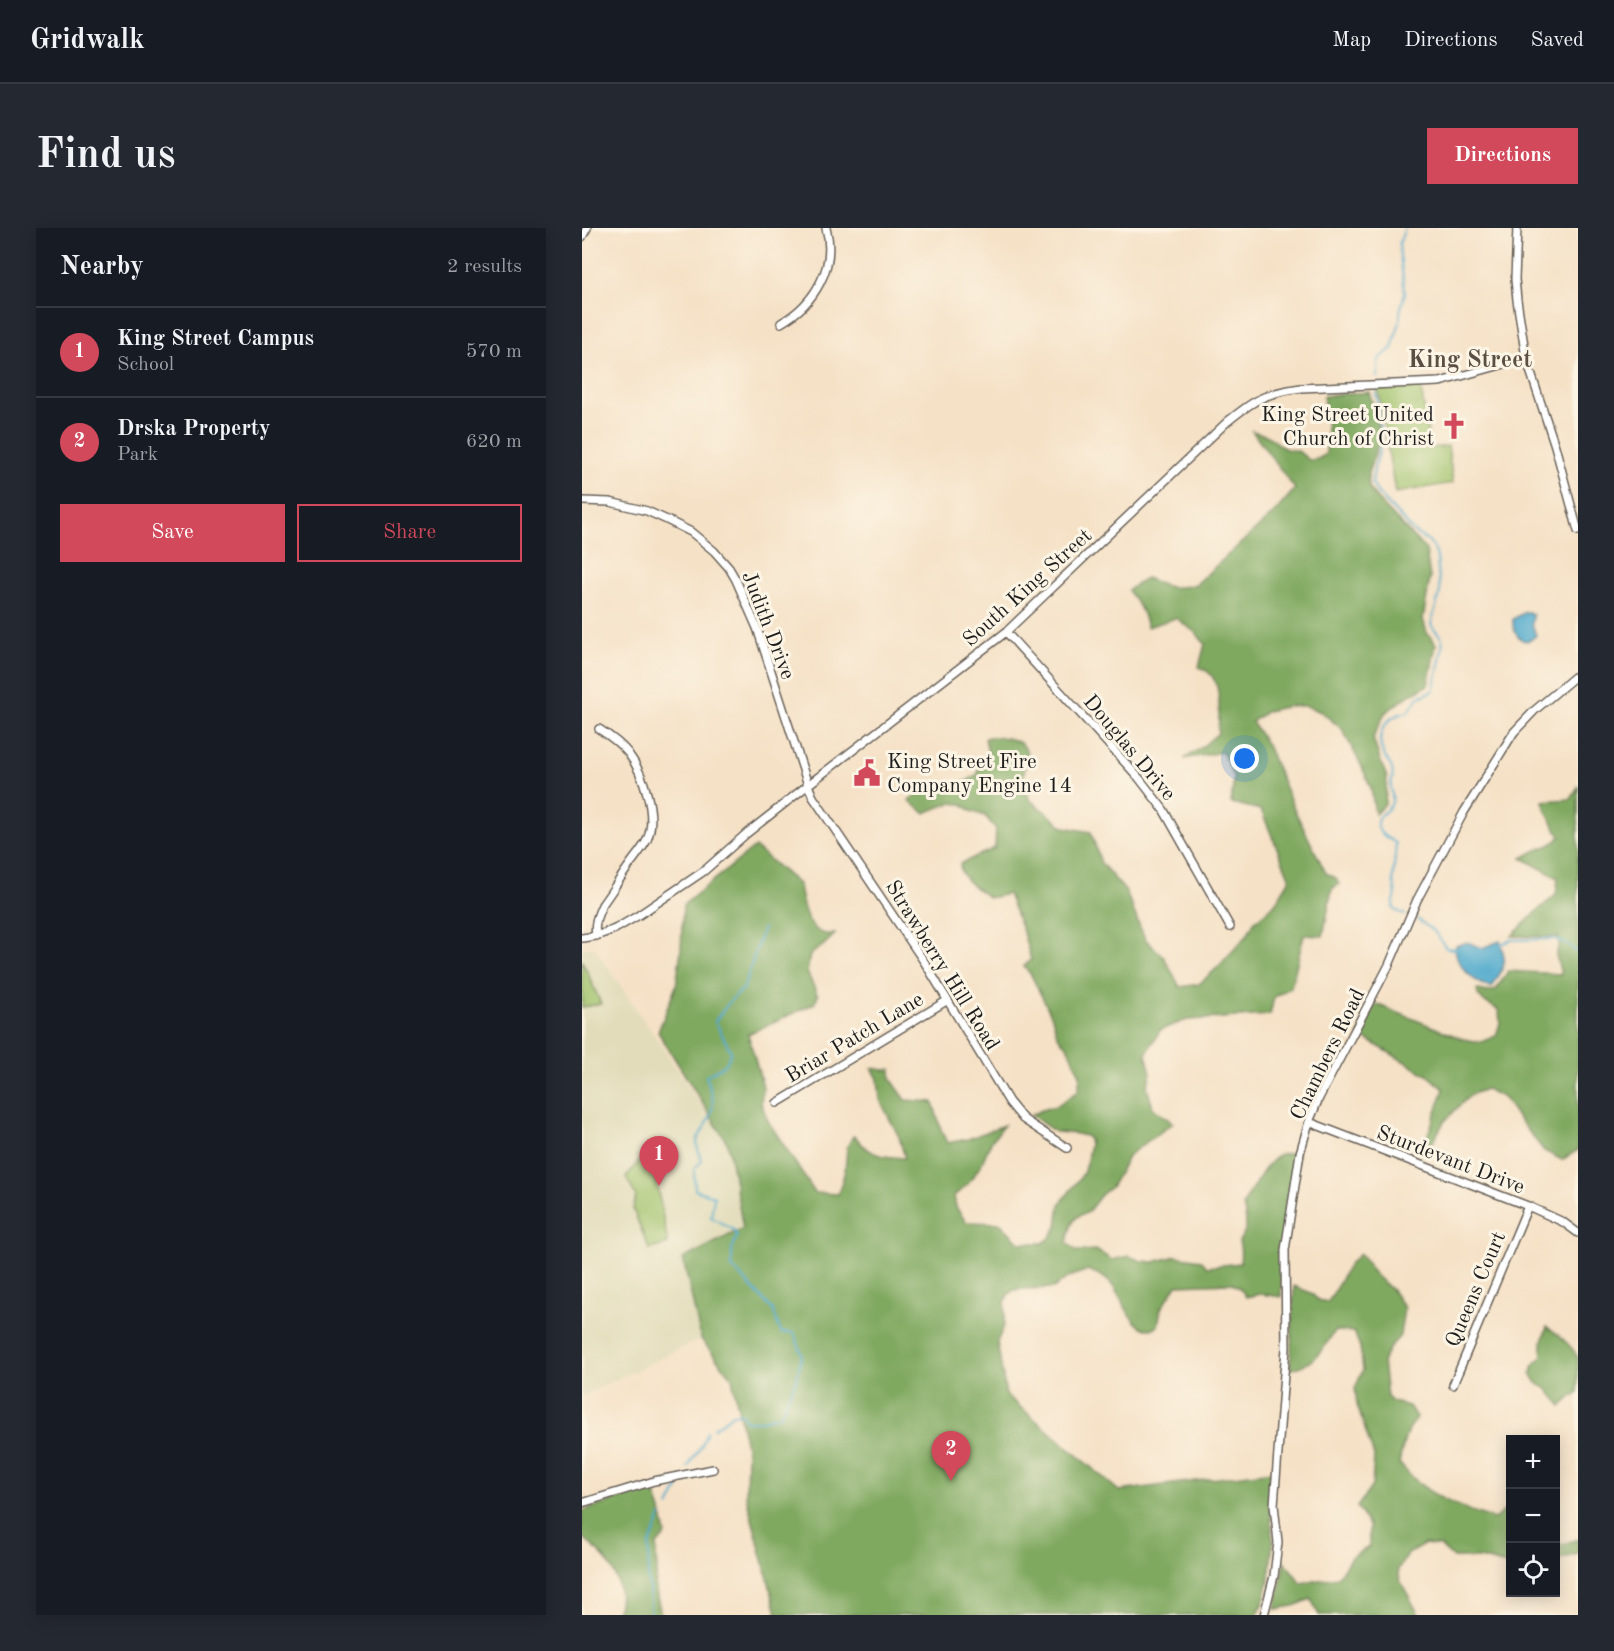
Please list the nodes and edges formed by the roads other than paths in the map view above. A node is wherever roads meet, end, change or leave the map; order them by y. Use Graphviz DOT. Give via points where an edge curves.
graph roads {
  1 [pos="587,228"];
  2 [pos="826,228"];
  3 [pos="1517,228"];
  4 [pos="582,237"];
  5 [pos="781,323"];
  6 [pos="1526,358"];
  7 [pos="582,501"];
  8 [pos="1578,531"];
  9 [pos="1006,632"];
  10 [pos="1578,674"];
  11 [pos="599,729"];
  12 [pos="808,785"];
  13 [pos="1230,927"];
  14 [pos="596,936"];
  15 [pos="582,939"];
  16 [pos="948,1000"];
  17 [pos="777,1103"];
  18 [pos="1309,1122"];
  19 [pos="1067,1148"];
  20 [pos="1528,1206"];
  21 [pos="1578,1233"];
  22 [pos="1453,1385"];
  23 [pos="713,1469"];
  24 [pos="582,1503"];
  25 [pos="1264,1615"];
  1 -- 4 [label="street"];
  2 -- 5 [label="street" via="829,259 822,280 810,300"];
  3 -- 6 [label="street" via="1516,300"];
  6 -- 8 [label="street"];
  6 -- 9 [label="street, South King Street" via="1440,382 1301,388 1279,391 1251,402"];
  7 -- 12 [label="street, Judith Drive" via="610,502 667,520 691,532 729,568 757,628"];
  9 -- 12 [label="street, South King Street"];
  9 -- 13 [label="street, Douglas Drive" via="1164,809"];
  10 -- 18 [label="street, Chambers Road" via="1514,732 1464,812"];
  11 -- 14 [label="street" via="628,754 640,775 651,815 646,841 596,917"];
  12 -- 14 [label="street, South King Street" via="704,871 639,915"];
  12 -- 16 [label="street, Strawberry Hill Road"];
  14 -- 15 [label="street, South King Street"];
  16 -- 17 [label="street, Briar Patch Lane"];
  16 -- 19 [label="street, Strawberry Hill Road" via="1009,1102 1023,1119"];
  18 -- 20 [label="street, Sturdevant Drive"];
  18 -- 25 [label="street, Chambers Road" via="1300,1153 1285,1250 1286,1348 1274,1505 1278,1542"];
  20 -- 21 [label="street, Sturdevant Drive"];
  20 -- 22 [label="street, Queens Court"];
  23 -- 24 [label="street" via="654,1481"];
}
